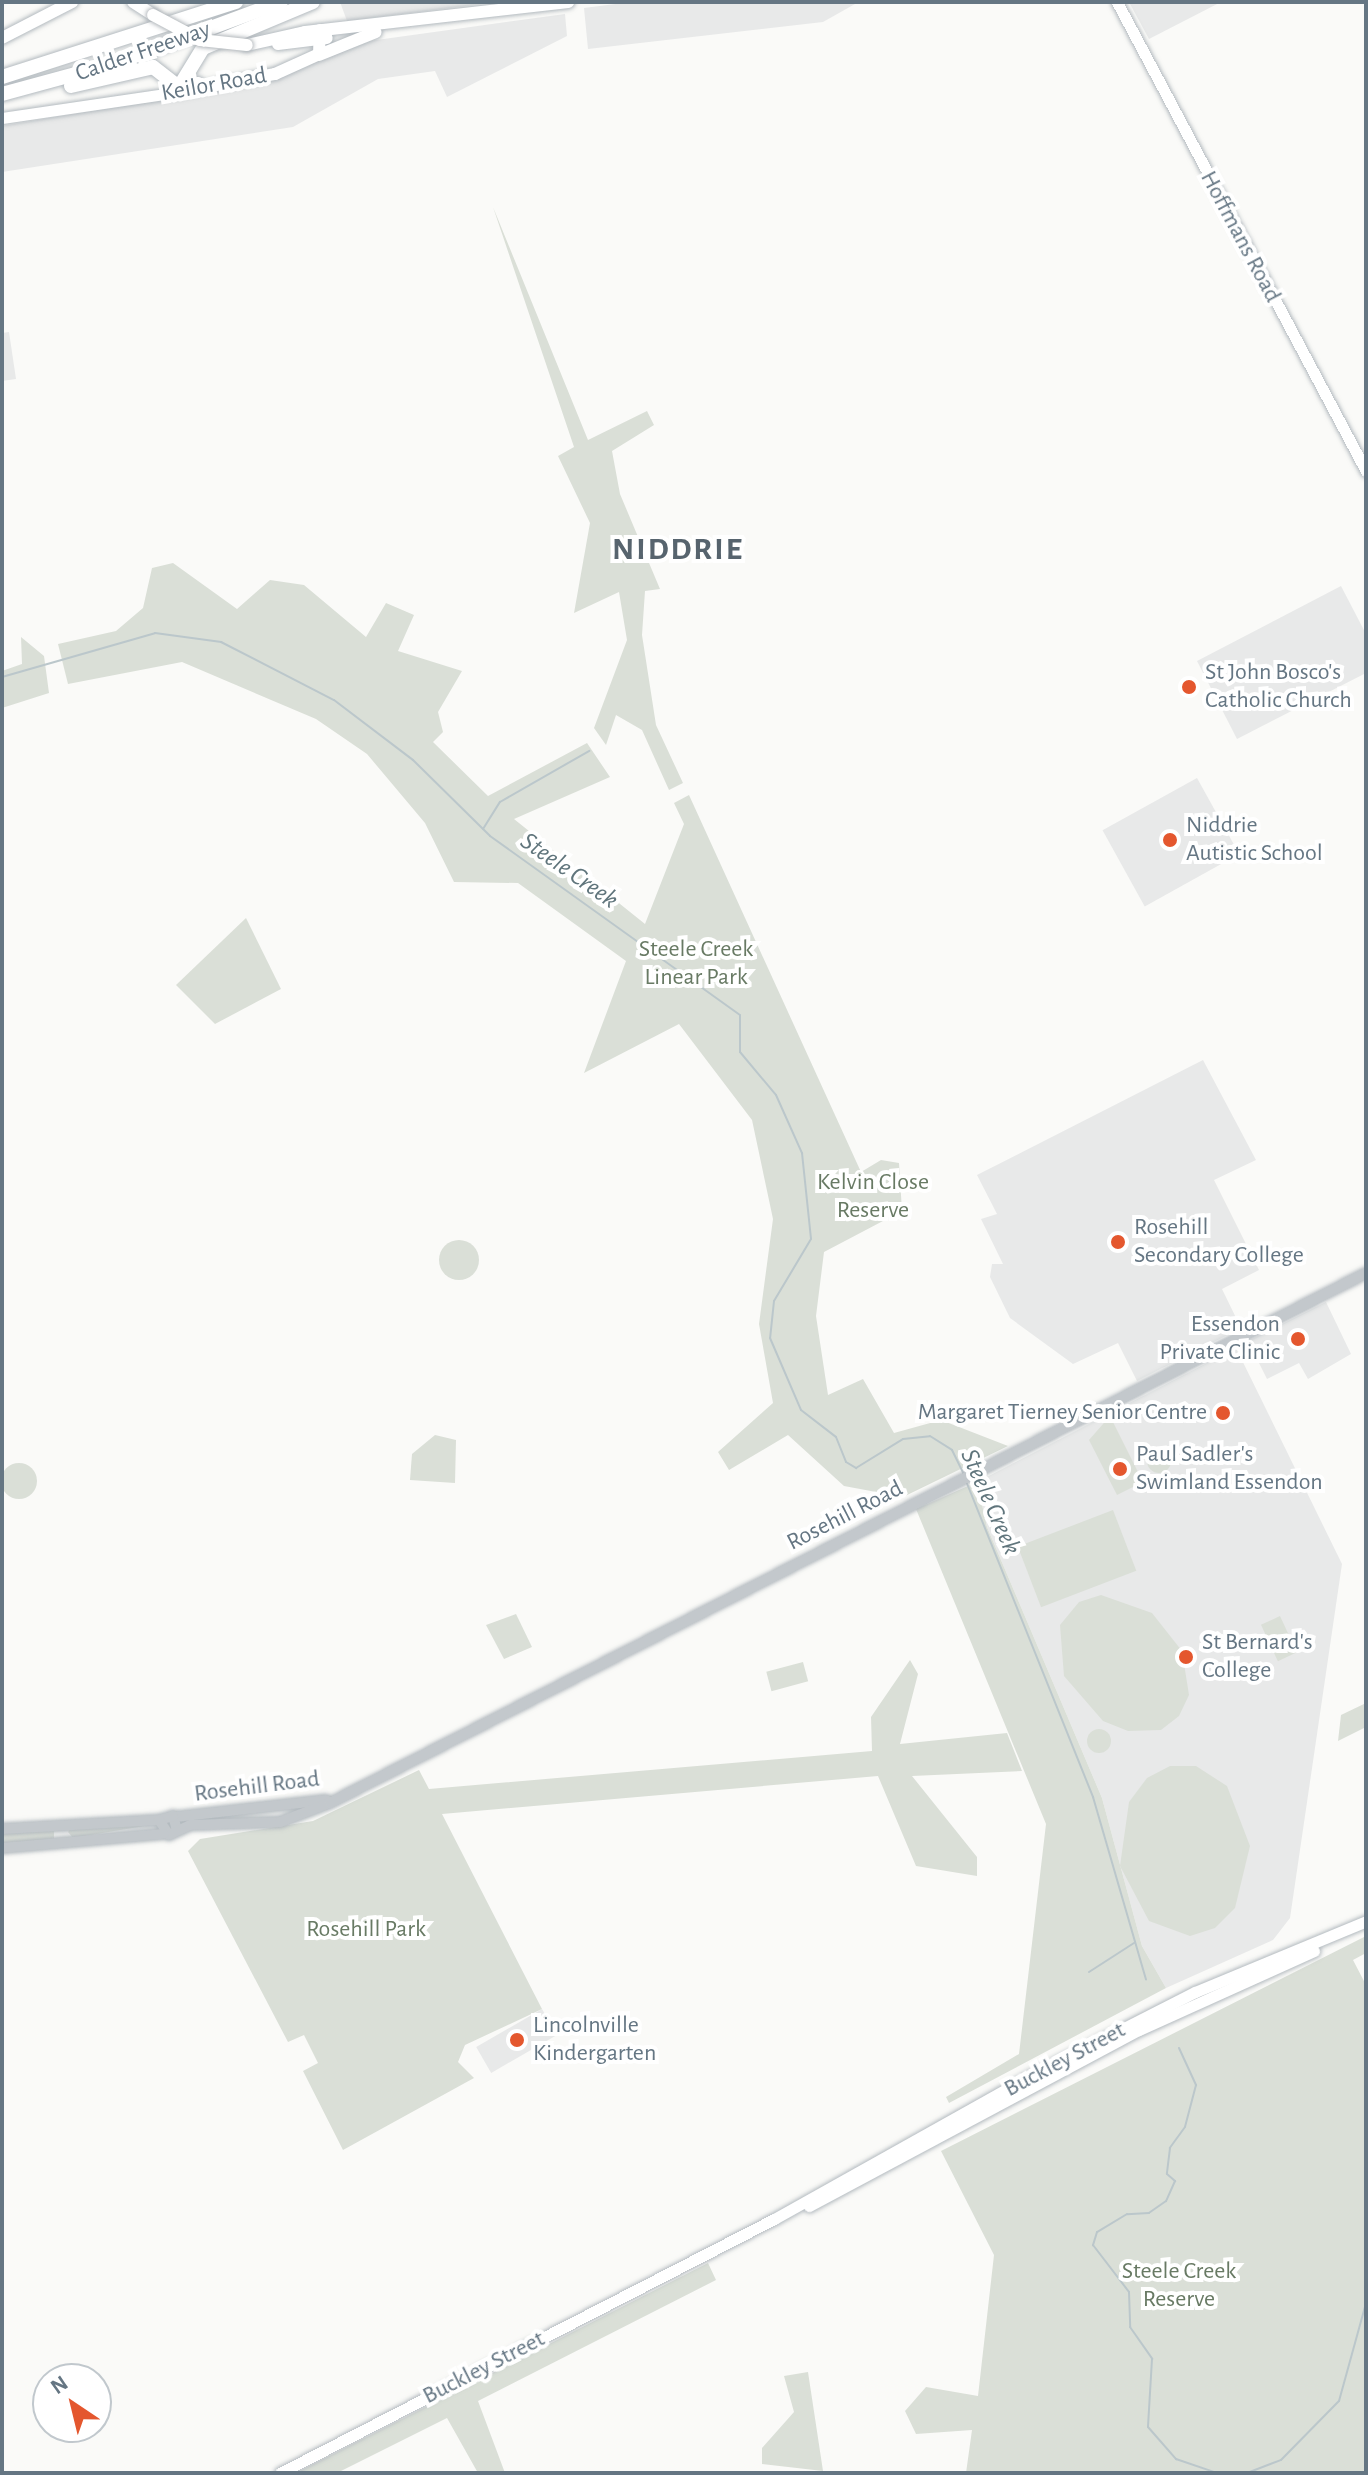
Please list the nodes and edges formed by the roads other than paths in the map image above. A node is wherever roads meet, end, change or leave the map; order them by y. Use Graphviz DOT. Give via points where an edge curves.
graph roads {
  1 [pos="72,2"];
  2 [pos="133,2"];
  3 [pos="143,2"];
  4 [pos="235,2"];
  5 [pos="281,2"];
  6 [pos="313,2"];
  7 [pos="568,2"];
  8 [pos="1117,2"];
  9 [pos="153,15"];
  10 [pos="394,26"];
  11 [pos="320,35"];
  12 [pos="2,38"];
  13 [pos="300,42"];
  14 [pos="247,45"];
  15 [pos="314,57"];
  16 [pos="299,58"];
  17 [pos="191,60"];
  18 [pos="2,67"];
  19 [pos="2,77"];
  20 [pos="198,82"];
  21 [pos="179,87"];
  22 [pos="2,94"];
  23 [pos="2,102"];
  24 [pos="2,118"];
  25 [pos="1366,471"];
  26 [pos="1366,1273"];
  27 [pos="343,1795"];
  28 [pos="175,1817"];
  29 [pos="159,1820"];
  30 [pos="2,1829"];
  31 [pos="177,1830"];
  32 [pos="163,1834"];
  33 [pos="2,1848"];
  34 [pos="1366,1921"];
  35 [pos="1366,1928"];
  36 [pos="774,2219"];
  37 [pos="280,2473"];
  1 -- 12 [label="main road"];
  2 -- 9 [label="main road, Keilor Road"];
  3 -- 9 [label="main road, Keilor Road"];
  4 -- 18 [label="highway"];
  4 -- 19 [label="highway, Calder Freeway"];
  5 -- 22 [label="highway, Calder Freeway" via="116,63"];
  6 -- 17 [label="highway"];
  7 -- 10 [label="main road, Keilor Road"];
  8 -- 25 [label="main road, Hoffmans Road"];
  9 -- 14 [label="main road, Keilor Road, bridge" via="200,40"];
  10 -- 11 [label="main road, Keilor Road"];
  10 -- 15 [label="main road, Keilor Road"];
  11 -- 13 [label="main road, Keilor Road"];
  11 -- 14 [label="main road, Keilor Road"];
  11 -- 15 [label="main road"];
  11 -- 16 [label="main road, Keilor Road"];
  13 -- 14 [label="main road, Keilor Road"];
  13 -- 16 [label="main road"];
  15 -- 21 [label="main road, Keilor Road" via="261,78"];
  16 -- 20 [label="main road, Keilor Road"];
  17 -- 20 [label="highway"];
  17 -- 21 [label="highway"];
  20 -- 21 [label="main road, Keilor Road"];
  21 -- 23 [label="highway" via="164,70 150,67"];
  21 -- 24 [label="main road, Keilor Road"];
  26 -- 27 [label="street, Rosehill Road"];
  27 -- 28 [label="street, Rosehill Road"];
  27 -- 31 [label="street, Rosehill Road" via="280,1822"];
  28 -- 29 [label="street, Rosehill Road"];
  28 -- 31 [label="street"];
  29 -- 30 [label="street, Rosehill Road"];
  29 -- 32 [label="street"];
  31 -- 32 [label="street, Rosehill Road"];
  32 -- 33 [label="street, Rosehill Road"];
  34 -- 36 [label="main road, Buckley Street" via="1182,1999"];
  35 -- 36 [label="main road, Buckley Street" via="1151,2024 859,2185"];
  36 -- 37 [label="main road, Buckley Street"];
}
